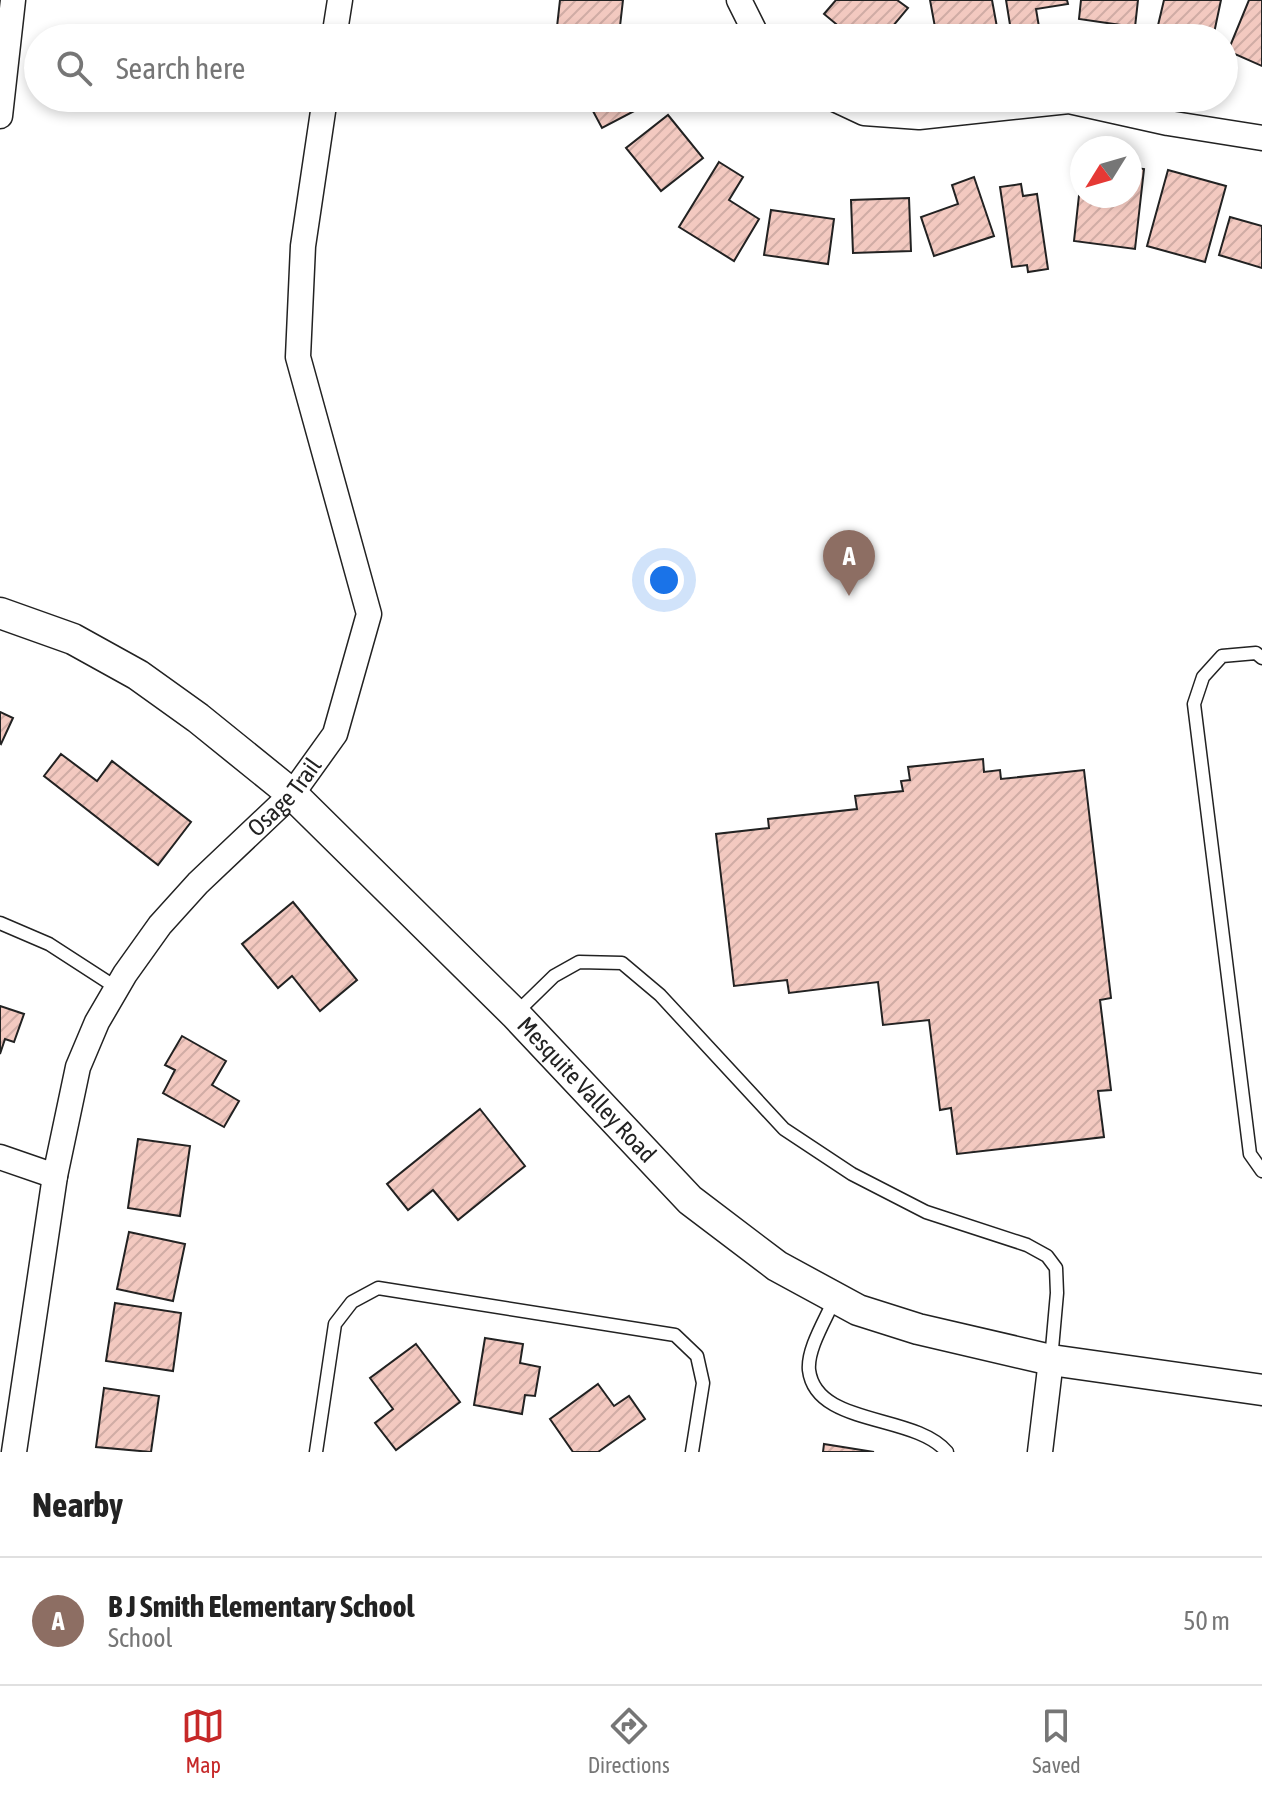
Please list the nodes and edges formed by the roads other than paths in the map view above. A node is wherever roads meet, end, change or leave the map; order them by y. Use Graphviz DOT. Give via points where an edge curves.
graph roads {
  1 [pos="13,0"];
  2 [pos="340,0"];
  3 [pos="739,0"];
  4 [pos="336,24"];
  5 [pos="751,24"];
  6 [pos="323,112"];
  7 [pos="862,112"];
  8 [pos="966,112"];
  9 [pos="1118,112"];
  10 [pos="0,116"];
  11 [pos="1262,138"];
  12 [pos="0,613"];
  13 [pos="1262,658"];
  14 [pos="292,794"];
  15 [pos="0,923"];
  16 [pos="117,988"];
  17 [pos="515,1014"];
  18 [pos="0,1157"];
  19 [pos="1262,1171"];
  20 [pos="55,1176"];
  21 [pos="835,1297"];
  22 [pos="1051,1360"];
  23 [pos="1262,1390"];
  24 [pos="10,1444"];
  25 [pos="316,1452"];
  26 [pos="692,1452"];
  27 [pos="947,1452"];
  28 [pos="1040,1452"];
  1 -- 10 [label="street"];
  2 -- 4 [label="street"];
  3 -- 5 [label="street"];
  6 -- 14 [label="street, Osage Trail" via="303,246 298,357 369,614 335,734"];
  7 -- 8 [label="street" via="919,117"];
  9 -- 11 [label="street"];
  12 -- 14 [label="street, Mesquite Valley Road" via="73,639 138,675"];
  13 -- 19 [label="lane" via="1256,653 1222,656 1203,677 1194,704 1250,1154"];
  14 -- 16 [label="street, Osage Trail" via="188,893"];
  14 -- 17 [label="street, Mesquite Valley Road"];
  15 -- 16 [label="lane" via="49,944"];
  16 -- 20 [label="street, Osage Trail" via="78,1067"];
  17 -- 21 [label="street, Mesquite Valley Road" via="690,1200 777,1266"];
  17 -- 22 [label="lane" via="554,976 579,962 622,963 660,995 784,1129 852,1174 926,1212 1047,1256 1056,1268 1057,1293"];
  18 -- 20 [label="street"];
  20 -- 24 [label="street, Osage Trail"];
  21 -- 22 [label="street, Mesquite Valley Road" via="918,1329"];
  21 -- 27 [label="lane" via="809,1370 817,1390 836,1409 915,1429"];
  22 -- 23 [label="street, Mesquite Valley Road"];
  22 -- 28 [label="street"];
  25 -- 26 [label="lane" via="335,1324 352,1302 378,1288 675,1335 697,1356 703,1383"];
}
